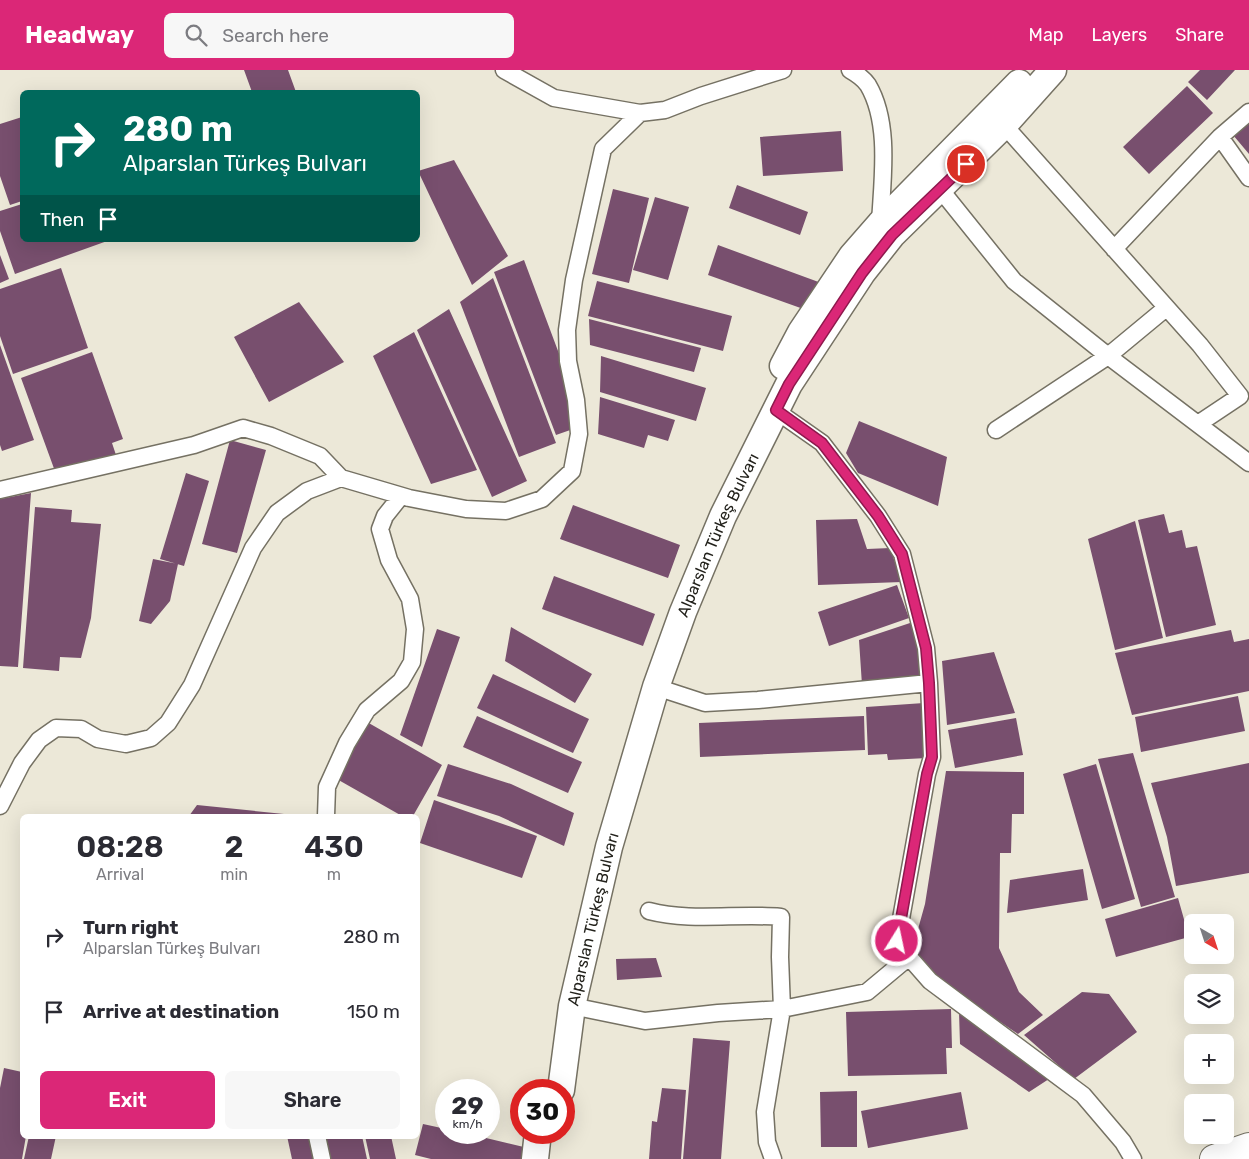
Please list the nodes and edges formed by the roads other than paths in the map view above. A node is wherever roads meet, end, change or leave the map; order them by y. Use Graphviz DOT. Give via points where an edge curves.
graph roads {
  1 [pos="504,70"];
  2 [pos="783,70"];
  3 [pos="850,70"];
  4 [pos="1032,70"];
  5 [pos="1054,70"];
  6 [pos="1249,112"];
  7 [pos="640,113"];
  8 [pos="1004,125"];
  9 [pos="1220,137"];
  10 [pos="1249,178"];
  11 [pos="940,189"];
  12 [pos="880,224"];
  13 [pos="1114,249"];
  14 [pos="1166,308"];
  15 [pos="1108,356"];
  16 [pos="776,410"];
  17 [pos="1198,424"];
  18 [pos="996,430"];
  19 [pos="1249,463"];
  20 [pos="341,478"];
  21 [pos="0,490"];
  22 [pos="401,496"];
  23 [pos="929,683"];
  24 [pos="656,687"];
  25 [pos="0,806"];
  26 [pos="326,814"];
  27 [pos="649,910"];
  28 [pos="908,957"];
  29 [pos="572,1006"];
  30 [pos="782,1009"];
  31 [pos="547,1079"];
  32 [pos="562,1079"];
  33 [pos="318,1139"];
  34 [pos="537,1144"];
  35 [pos="554,1144"];
  36 [pos="1249,1147"];
  37 [pos="322,1159"];
  38 [pos="535,1159"];
  39 [pos="553,1159"];
  40 [pos="773,1159"];
  41 [pos="1133,1159"];
  42 [pos="1214,1159"];
  1 -- 7 [label="street" via="554,98"];
  2 -- 7 [label="street" via="666,110"];
  3 -- 12 [label="street" via="868,84 879,111 884,146"];
  4 -- 12 [label="main road, Alparslan Türkeş Bulvarı"];
  5 -- 8 [label="main road, Alparslan Türkeş Bulvarı"];
  6 -- 9 [label="street"];
  7 -- 22 [label="street" via="603,149 574,280 567,330 568,361 579,434 572,471 542,498 506,511 466,509"];
  8 -- 11 [label="main road, Alparslan Türkeş Bulvarı"];
  8 -- 13 [label="street"];
  9 -- 10 [label="street"];
  9 -- 13 [label="street"];
  11 -- 15 [label="street" via="1014,281"];
  11 -- 16 [label="main road, Alparslan Türkeş Bulvarı" via="892,235 862,273 789,384"];
  12 -- 31 [label="main road, Alparslan Türkeş Bulvarı" via="852,256 801,332 758,412 668,607 632,708 594,837 558,1002"];
  13 -- 14 [label="street"];
  14 -- 15 [label="street"];
  14 -- 17 [label="street" via="1240,396"];
  15 -- 17 [label="street"];
  15 -- 18 [label="street"];
  16 -- 23 [label="street" via="822,443 878,516 902,554 926,648"];
  16 -- 24 [label="main road, Alparslan Türkeş Bulvarı" via="723,516 682,612"];
  17 -- 19 [label="street"];
  20 -- 21 [label="street" via="320,456 243,428 194,445"];
  20 -- 22 [label="street"];
  20 -- 25 [label="street" via="307,491 277,513 253,548 192,685 168,723 151,738 126,744 98,739 82,730 56,728 39,740 22,763"];
  22 -- 26 [label="street" via="385,516 380,530 389,560 410,599 415,630 412,662 401,681 367,710 347,742 326,787"];
  23 -- 24 [label="street" via="705,702"];
  23 -- 28 [label="street" via="932,757 897,941"];
  24 -- 29 [label="main road, Alparslan Türkeş Bulvarı" via="609,847"];
  27 -- 30 [label="street" via="668,916 781,917"];
  28 -- 30 [label="street" via="867,992"];
  28 -- 41 [label="street" via="930,981 1083,1095 1123,1142"];
  29 -- 30 [label="street" via="645,1021"];
  29 -- 32 [label="main road, Alparslan Türkeş Bulvarı"];
  30 -- 40 [label="street" via="765,1112 767,1142"];
  33 -- 37 [label="street"];
  34 -- 38 [label="main road"];
  35 -- 39 [label="main road"];
  36 -- 42 [label="highway"];
}
